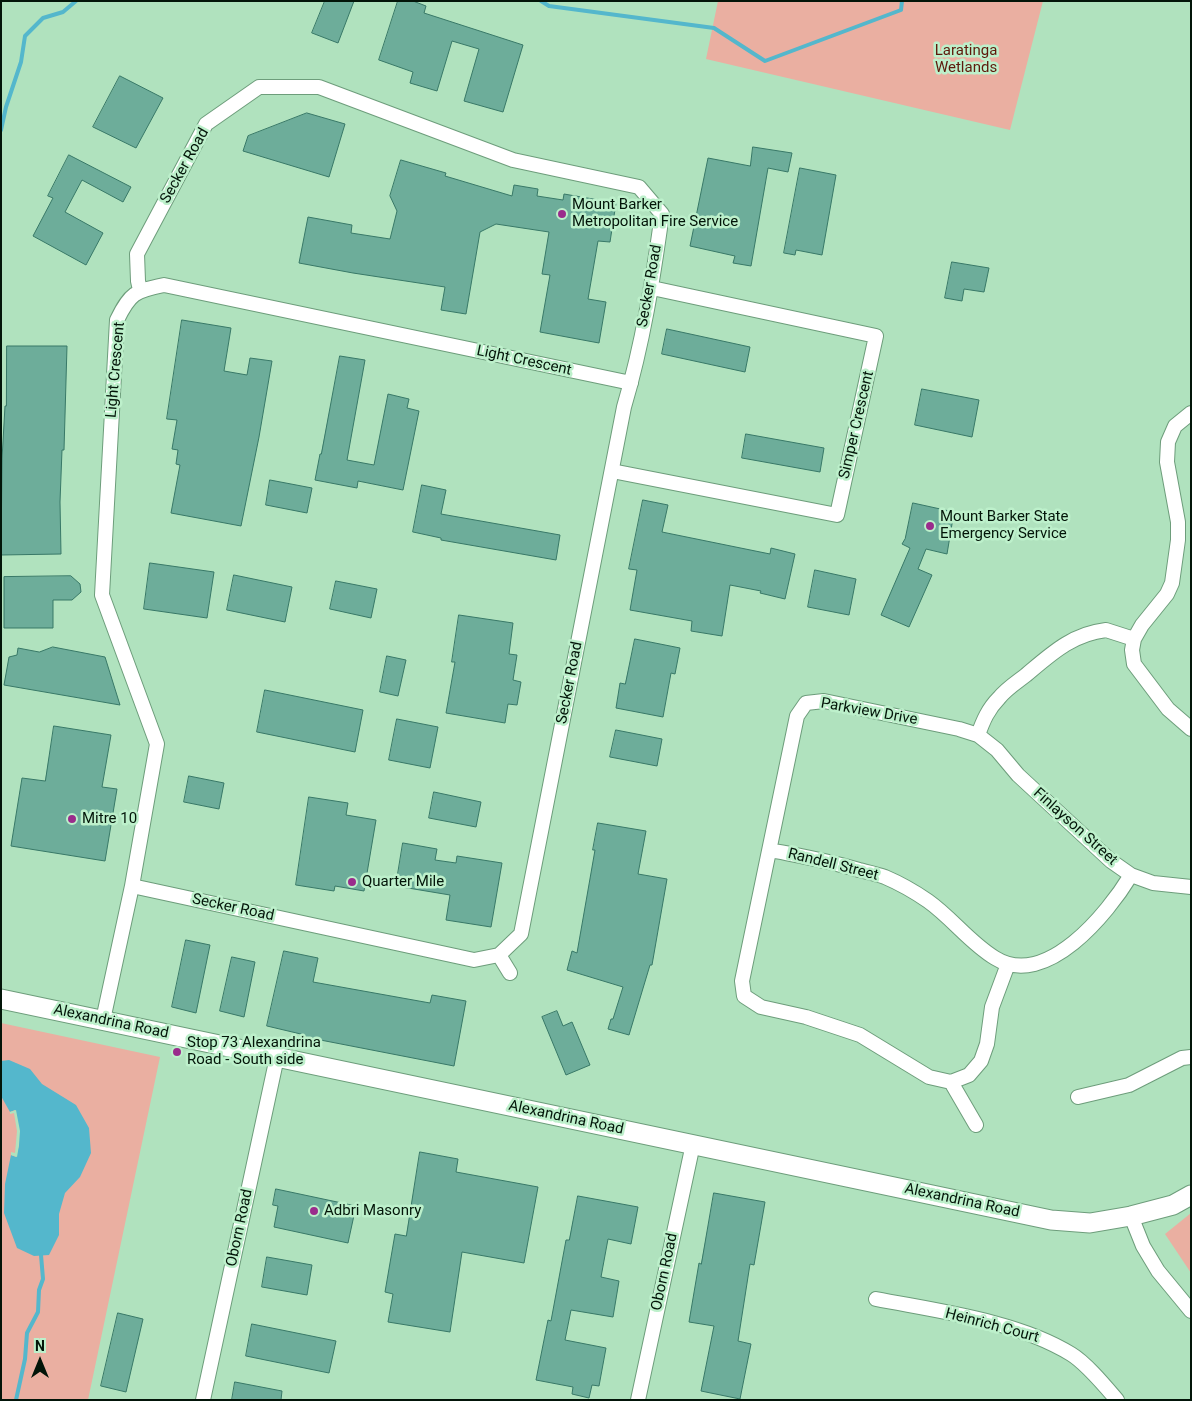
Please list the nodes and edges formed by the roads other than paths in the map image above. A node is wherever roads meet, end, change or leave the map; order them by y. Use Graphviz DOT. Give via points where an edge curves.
graph roads {
  1 [pos="652,288"];
  2 [pos="140,290"];
  3 [pos="631,383"];
  4 [pos="1191,413"];
  5 [pos="612,471"];
  6 [pos="1134,639"];
  7 [pos="1191,729"];
  8 [pos="978,735"];
  9 [pos="770,850"];
  10 [pos="1131,875"];
  11 [pos="132,886"];
  12 [pos="1191,887"];
  13 [pos="499,956"];
  14 [pos="1008,964"];
  15 [pos="510,973"];
  16 [pos="1,999"];
  17 [pos="103,1020"];
  18 [pos="277,1057"];
  19 [pos="1191,1057"];
  20 [pos="951,1082"];
  21 [pos="1078,1097"];
  22 [pos="976,1126"];
  23 [pos="693,1144"];
  24 [pos="1191,1195"];
  25 [pos="1131,1216"];
  26 [pos="876,1299"];
  27 [pos="1191,1311"];
  28 [pos="203,1400"];
  29 [pos="638,1400"];
  30 [pos="1117,1400"];
  1 -- 2 [label="street, Secker Road" via="662,214 638,187 513,160 319,87 258,87 206,124 137,254"];
  1 -- 3 [label="street, Secker Road"];
  1 -- 5 [label="street, Simper Crescent" via="876,336 872,355 836,515"];
  2 -- 3 [label="street, Light Crescent" via="164,285"];
  2 -- 11 [label="street, Light Crescent" via="125,304 117,320 102,595 157,744"];
  3 -- 5 [label="street, Secker Road"];
  4 -- 6 [label="street" via="1175,426 1168,442 1167,462 1178,522 1172,583"];
  5 -- 13 [label="street, Secker Road" via="521,934"];
  6 -- 7 [label="street" via="1134,664 1168,708"];
  6 -- 8 [label="street" via="1106,630 1088,632 1057,649 999,697 986,715"];
  8 -- 9 [label="street, Parkview Drive" via="824,701 806,703 797,716"];
  8 -- 10 [label="street, Finlayson Street" via="1111,862"];
  9 -- 14 [label="street, Randell Street" via="840,864 884,877 929,902 995,959"];
  9 -- 20 [label="street, Parkview Drive" via="742,981 744,996 761,1008 806,1017 860,1035 929,1077"];
  10 -- 12 [label="street, Finlayson Street" via="1153,883"];
  10 -- 14 [label="street, Randell Street" via="1118,896 1082,937 1050,958 1029,965"];
  11 -- 13 [label="street, Secker Road" via="474,960"];
  11 -- 17 [label="street"];
  13 -- 15 [label="street"];
  14 -- 20 [label="street" via="992,1007 981,1061 969,1076"];
  16 -- 17 [label="main road, Alexandrina Road"];
  17 -- 18 [label="main road, Alexandrina Road"];
  18 -- 23 [label="main road, Alexandrina Road"];
  18 -- 28 [label="street, Oborn Road"];
  19 -- 21 [label="street" via="1182,1058 1129,1085"];
  20 -- 22 [label="street"];
  23 -- 25 [label="main road, Alexandrina Road" via="1051,1220 1090,1223"];
  23 -- 29 [label="street, Oborn Road"];
  24 -- 25 [label="main road, Alexandrina Road" via="1173,1205"];
  25 -- 27 [label="street" via="1158,1271"];
  26 -- 30 [label="street, Heinrich Court" via="964,1316 1033,1334 1072,1354"];
}
